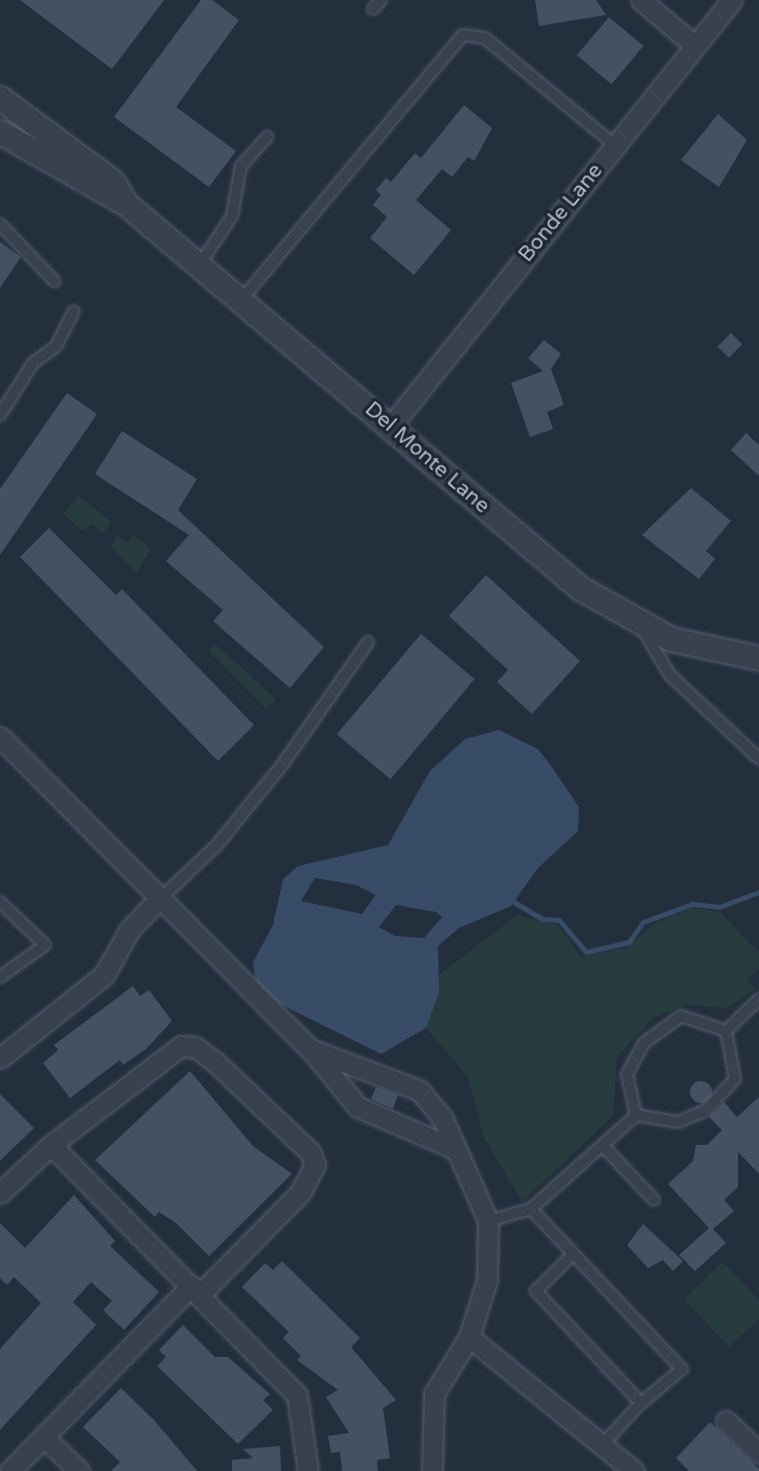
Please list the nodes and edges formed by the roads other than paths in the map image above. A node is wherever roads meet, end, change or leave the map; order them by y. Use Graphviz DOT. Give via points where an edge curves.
graph roads {
  1 [pos="381,0"];
  2 [pos="641,0"];
  3 [pos="732,0"];
  4 [pos="373,9"];
  5 [pos="695,46"];
  6 [pos="0,98"];
  7 [pos="0,132"];
  8 [pos="267,136"];
  9 [pos="615,145"];
  10 [pos="125,203"];
  11 [pos="0,224"];
  12 [pos="200,264"];
  13 [pos="54,281"];
  14 [pos="242,299"];
  15 [pos="74,311"];
  16 [pos="0,415"];
  17 [pos="390,427"];
  18 [pos="640,625"];
  19 [pos="368,642"];
  20 [pos="759,658"];
  21 [pos="0,737"];
  22 [pos="759,759"];
  23 [pos="0,901"];
  24 [pos="158,901"];
  25 [pos="0,977"];
  26 [pos="759,999"];
  27 [pos="726,1031"];
  28 [pos="311,1050"];
  29 [pos="0,1058"];
  30 [pos="636,1115"];
  31 [pos="51,1145"];
  32 [pos="603,1146"];
  33 [pos="455,1149"];
  34 [pos="0,1192"];
  35 [pos="654,1200"];
  36 [pos="531,1209"];
  37 [pos="488,1221"];
  38 [pos="573,1254"];
  39 [pos="196,1290"];
  40 [pos="469,1337"];
  41 [pos="642,1403"];
  42 [pos="726,1421"];
  43 [pos="44,1437"];
  44 [pos="603,1444"];
  45 [pos="759,1453"];
  46 [pos="10,1471"];
  47 [pos="79,1471"];
  48 [pos="308,1471"];
  49 [pos="432,1471"];
  50 [pos="634,1471"];
  1 -- 4 [label="lane"];
  2 -- 5 [label="street"];
  3 -- 5 [label="street, Bonde Lane"];
  5 -- 9 [label="street, Bonde Lane"];
  6 -- 10 [label="street, Del Monte Lane" via="113,182"];
  7 -- 10 [label="street, Del Monte Lane"];
  8 -- 12 [label="lane" via="241,166 232,216"];
  9 -- 14 [label="lane" via="485,38 463,34"];
  9 -- 17 [label="street, Bonde Lane"];
  10 -- 12 [label="street, Del Monte Lane"];
  11 -- 13 [label="lane"];
  12 -- 14 [label="street, Del Monte Lane"];
  14 -- 17 [label="street, Del Monte Lane"];
  15 -- 16 [label="lane" via="56,346 33,363"];
  17 -- 18 [label="street, Del Monte Lane" via="553,567"];
  18 -- 20 [label="street, Del Monte Lane" via="701,649"];
  18 -- 22 [label="lane" via="670,675"];
  19 -- 24 [label="lane" via="282,765 216,845"];
  21 -- 24 [label="street"];
  23 -- 25 [label="lane" via="45,945"];
  24 -- 28 [label="street"];
  24 -- 29 [label="street" via="130,929 104,975"];
  26 -- 27 [label="lane"];
  27 -- 30 [label="lane" via="735,1079 706,1110 678,1122"];
  27 -- 30 [label="lane" via="681,1016 644,1043 627,1074"];
  28 -- 33 [label="street" via="358,1107"];
  28 -- 33 [label="street" via="419,1090 442,1117"];
  30 -- 32 [label="lane"];
  31 -- 34 [label="street"];
  31 -- 39 [label="street"];
  31 -- 39 [label="street" via="181,1046 195,1047 215,1062 310,1152 315,1165 300,1193"];
  32 -- 35 [label="lane"];
  32 -- 36 [label="lane"];
  33 -- 37 [label="street"];
  36 -- 37 [label="lane"];
  36 -- 38 [label="lane"];
  37 -- 40 [label="street" via="487,1280"];
  38 -- 41 [label="lane" via="536,1291"];
  38 -- 41 [label="lane" via="682,1369"];
  39 -- 43 [label="street"];
  39 -- 48 [label="street" via="303,1404"];
  40 -- 44 [label="street"];
  40 -- 49 [label="street" via="434,1394"];
  41 -- 44 [label="lane"];
  42 -- 45 [label="street"];
  43 -- 46 [label="street"];
  43 -- 47 [label="street"];
  44 -- 50 [label="street"];
}
